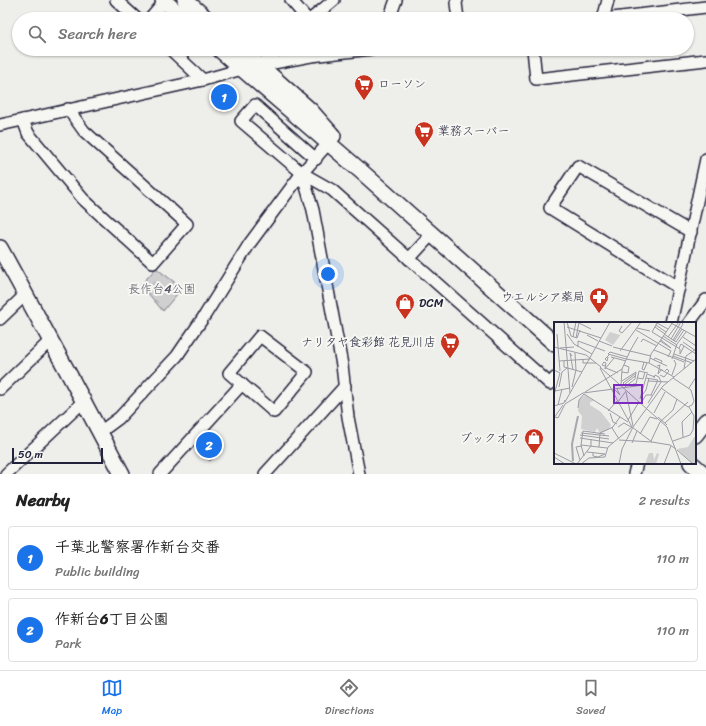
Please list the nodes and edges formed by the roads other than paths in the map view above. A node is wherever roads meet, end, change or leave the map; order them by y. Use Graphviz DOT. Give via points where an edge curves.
graph roads {
  1 [pos="116,0"];
  2 [pos="185,0"];
  3 [pos="291,0"];
  4 [pos="334,0"];
  5 [pos="396,0"];
  6 [pos="457,0"];
  7 [pos="608,0"];
  8 [pos="165,1"];
  9 [pos="685,4"];
  10 [pos="706,7"];
  11 [pos="129,12"];
  12 [pos="156,12"];
  13 [pos="177,12"];
  14 [pos="199,12"];
  15 [pos="301,12"];
  16 [pos="319,12"];
  17 [pos="392,12"];
  18 [pos="457,12"];
  19 [pos="605,12"];
  20 [pos="641,12"];
  21 [pos="177,56"];
  22 [pos="227,56"];
  23 [pos="249,56"];
  24 [pos="270,56"];
  25 [pos="311,56"];
  26 [pos="534,56"];
  27 [pos="706,60"];
  28 [pos="260,66"];
  29 [pos="242,69"];
  30 [pos="203,80"];
  31 [pos="68,109"];
  32 [pos="23,120"];
  33 [pos="0,125"];
  34 [pos="331,140"];
  35 [pos="316,158"];
  36 [pos="706,159"];
  37 [pos="302,173"];
  38 [pos="691,232"];
  39 [pos="432,234"];
  40 [pos="0,248"];
  41 [pos="410,259"];
  42 [pos="678,288"];
  43 [pos="26,294"];
  44 [pos="706,300"];
  45 [pos="0,319"];
  46 [pos="671,322"];
  47 [pos="690,322"];
  48 [pos="51,340"];
  49 [pos="554,343"];
  50 [pos="554,379"];
  51 [pos="242,384"];
  52 [pos="345,386"];
  53 [pos="0,389"];
  54 [pos="84,401"];
  55 [pos="706,421"];
  56 [pos="100,432"];
  57 [pos="696,435"];
  58 [pos="637,464"];
  59 [pos="693,464"];
  60 [pos="6,474"];
  61 [pos="122,474"];
  62 [pos="160,474"];
  63 [pos="266,474"];
  64 [pos="359,474"];
  65 [pos="634,474"];
  66 [pos="704,474"];
  1 -- 11 [label="street"];
  2 -- 14 [label="street"];
  3 -- 15 [label="street"];
  4 -- 16 [label="street"];
  5 -- 17 [label="street"];
  6 -- 18 [label="street"];
  7 -- 19 [label="street"];
  8 -- 12 [label="street"];
  8 -- 13 [label="street"];
  9 -- 10 [label="street"];
  9 -- 20 [label="street"];
  21 -- 30 [label="street"];
  22 -- 29 [label="street"];
  23 -- 28 [label="street"];
  24 -- 28 [label="street"];
  25 -- 28 [label="street"];
  26 -- 27 [label="street" via="536,80"];
  28 -- 29 [label="street"];
  28 -- 34 [label="street" via="310,110"];
  29 -- 30 [label="street"];
  29 -- 34 [label="street"];
  30 -- 31 [label="street"];
  31 -- 32 [label="street"];
  31 -- 32 [label="street" via="84,131 187,224 153,263 83,199 28,133"];
  32 -- 33 [label="street"];
  34 -- 35 [label="street"];
  34 -- 39 [label="street" via="362,172"];
  35 -- 37 [label="street"];
  35 -- 37 [label="street" via="255,105 241,121"];
  36 -- 38 [label="street"];
  37 -- 41 [label="street" via="332,190"];
  37 -- 52 [label="street" via="313,210"];
  37 -- 56 [label="street" via="250,243 177,356 119,418"];
  38 -- 42 [label="street"];
  38 -- 42 [label="street" via="578,166 550,208"];
  39 -- 41 [label="street"];
  39 -- 49 [label="street"];
  40 -- 43 [label="street"];
  41 -- 50 [label="street" via="550,384"];
  42 -- 46 [label="street"];
  43 -- 45 [label="street"];
  43 -- 48 [label="street"];
  44 -- 47 [label="street"];
  48 -- 53 [label="street"];
  48 -- 54 [label="street"];
  51 -- 51 [label="street" via="229,373 260,336 307,372 274,412"];
  51 -- 62 [label="street"];
  52 -- 63 [label="street"];
  52 -- 64 [label="street"];
  54 -- 56 [label="street"];
  54 -- 60 [label="street"];
  55 -- 57 [label="street"];
  56 -- 61 [label="street"];
  58 -- 65 [label="street"];
  59 -- 66 [label="street"];
}
